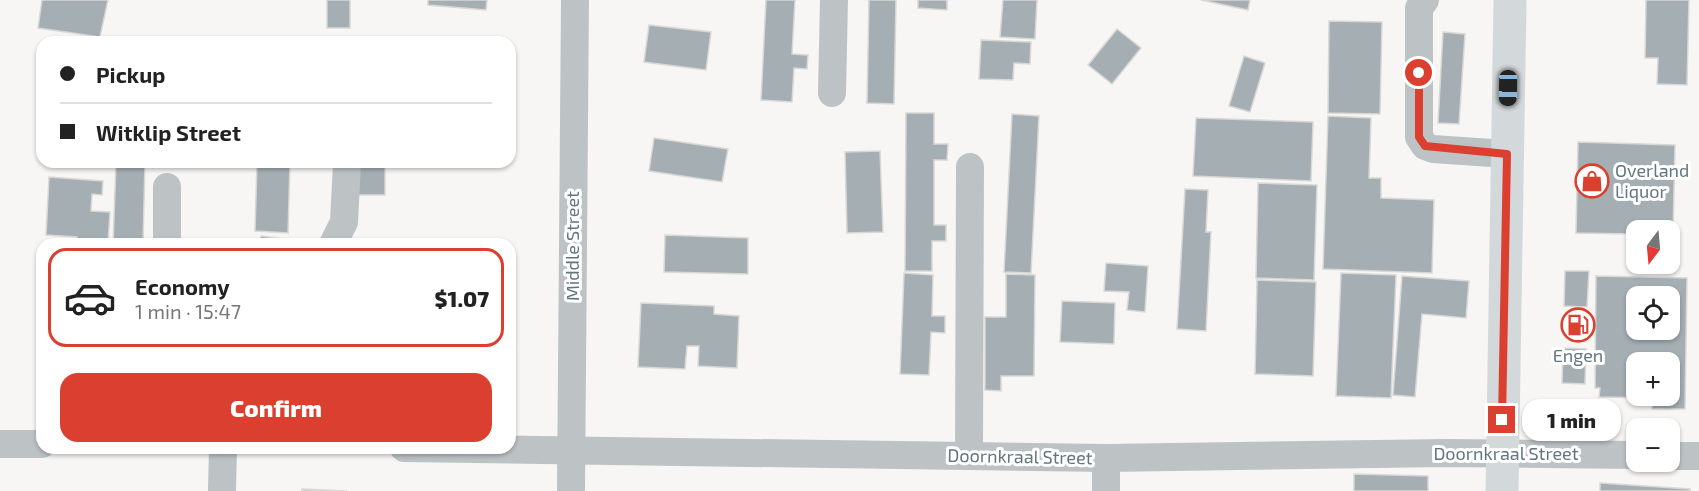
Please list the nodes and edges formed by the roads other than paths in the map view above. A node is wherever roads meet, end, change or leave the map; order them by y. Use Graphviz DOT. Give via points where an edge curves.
graph roads {
  1 [pos="576,0"];
  2 [pos="834,0"];
  3 [pos="1425,0"];
  4 [pos="1510,0"];
  5 [pos="832,93"];
  6 [pos="1507,154"];
  7 [pos="970,167"];
  8 [pos="347,168"];
  9 [pos="167,187"];
  10 [pos="167,238"];
  11 [pos="336,238"];
  12 [pos="0,444"];
  13 [pos="36,444"];
  14 [pos="516,451"];
  15 [pos="572,452"];
  16 [pos="1502,453"];
  17 [pos="223,454"];
  18 [pos="1626,455"];
  19 [pos="969,456"];
  20 [pos="1680,456"];
  21 [pos="1699,456"];
  22 [pos="1106,458"];
  23 [pos="222,491"];
  24 [pos="572,491"];
  25 [pos="1106,491"];
  26 [pos="1502,491"];
  1 -- 15 [label="street, Middle Street"];
  2 -- 5 [label="street"];
  3 -- 6 [label="street" via="1419,8 1419,137 1433,149"];
  4 -- 6 [label="main road"];
  6 -- 16 [label="main road"];
  7 -- 19 [label="street"];
  8 -- 11 [label="street" via="344,222"];
  9 -- 10 [label="street"];
  12 -- 13 [label="street"];
  14 -- 15 [label="street, Doornkraal Street"];
  15 -- 19 [label="street, Doornkraal Street"];
  15 -- 24 [label="street, Middle Street"];
  16 -- 18 [label="street, Doornkraal Street"];
  16 -- 22 [label="street, Doornkraal Street"];
  16 -- 26 [label="main road"];
  17 -- 23 [label="street"];
  19 -- 22 [label="street, Doornkraal Street"];
  20 -- 21 [label="street"];
  22 -- 25 [label="street"];
}
